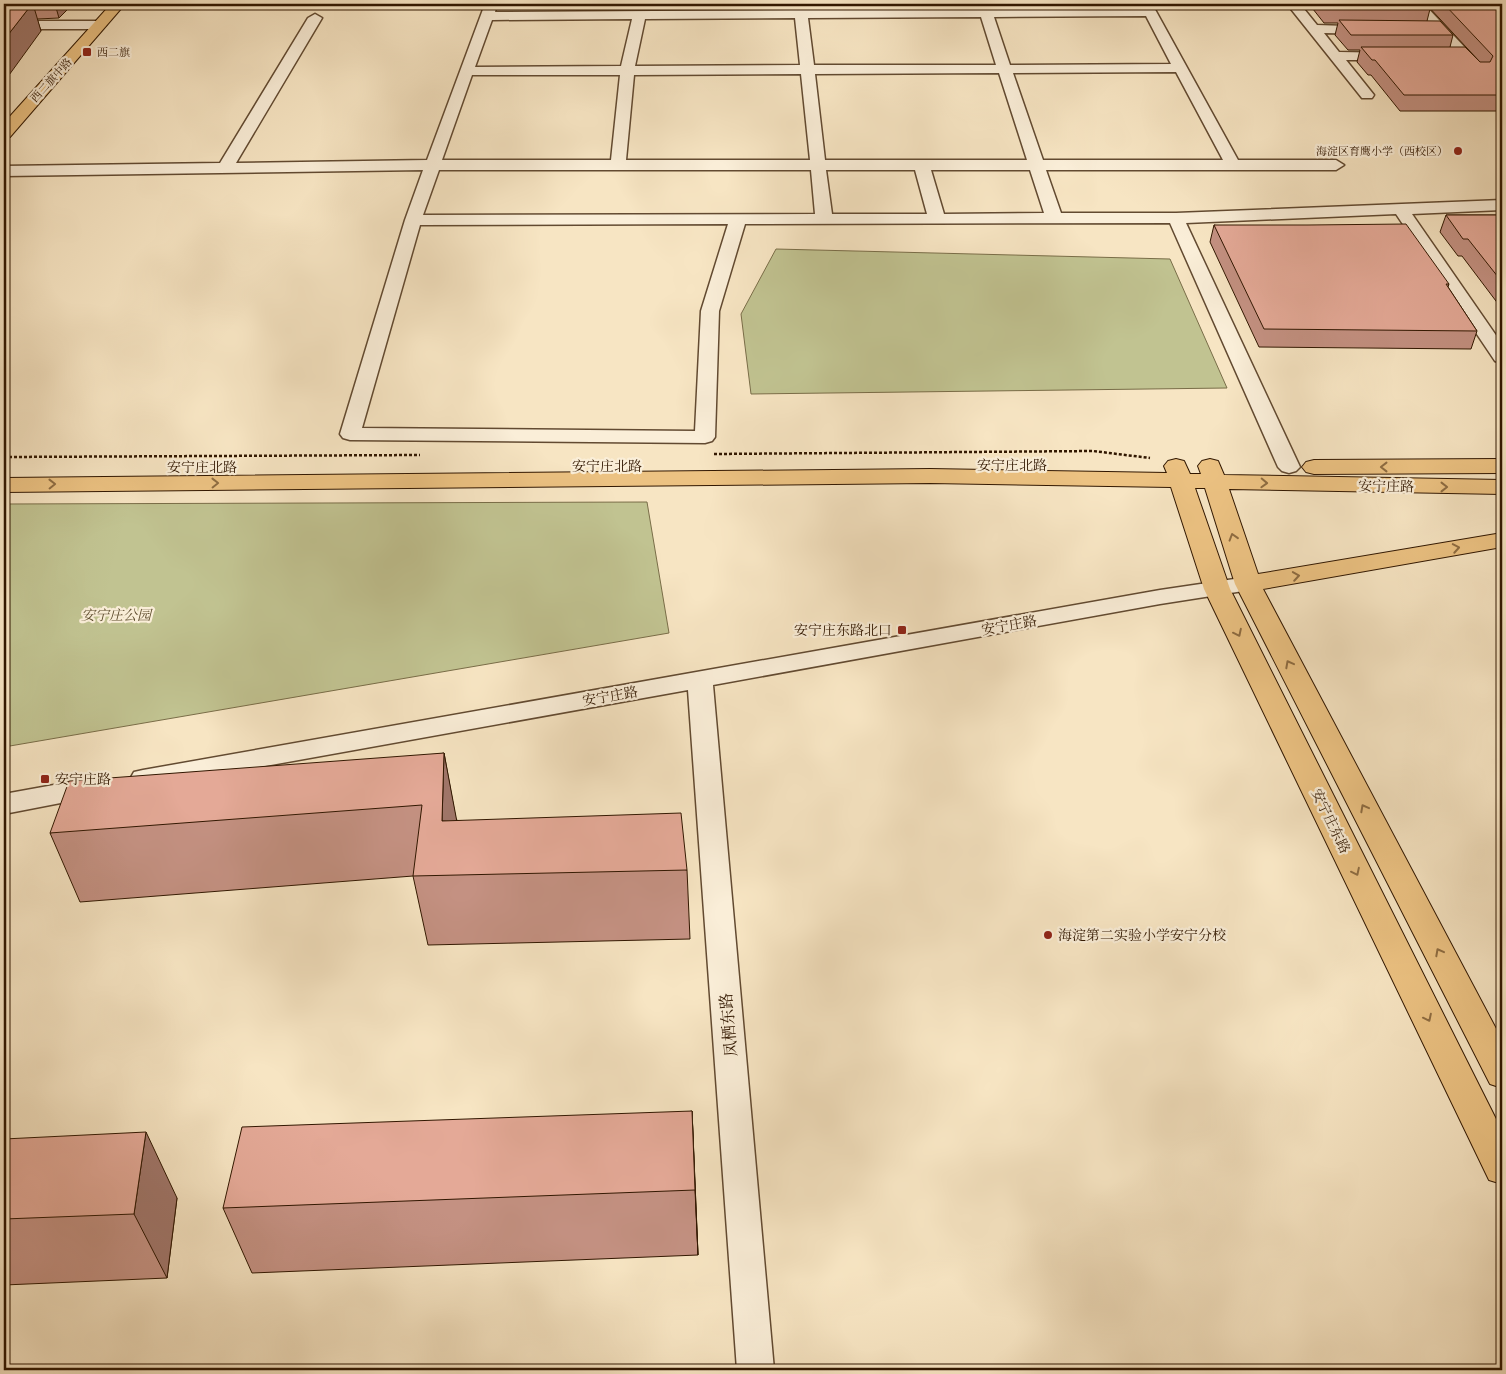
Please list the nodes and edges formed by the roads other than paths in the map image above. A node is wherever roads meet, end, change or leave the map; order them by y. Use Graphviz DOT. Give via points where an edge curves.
graph roads {
  1 [pos="118,4"];
  2 [pos="1292,4"];
  3 [pos="1417,4"];
  4 [pos="92,8"];
  5 [pos="801,8"];
  6 [pos="984,8"];
  7 [pos="1148,8"];
  8 [pos="489,10"];
  9 [pos="639,14"];
  10 [pos="315,18"];
  11 [pos="4,25"];
  12 [pos="82,25"];
  13 [pos="99,25"];
  14 [pos="1314,30"];
  15 [pos="1382,30"];
  16 [pos="1421,30"];
  17 [pos="1441,30"];
  18 [pos="1336,56"];
  19 [pos="1406,56"];
  20 [pos="1445,56"];
  21 [pos="1465,56"];
  22 [pos="1181,68"];
  23 [pos="808,69"];
  24 [pos="1004,69"];
  25 [pos="628,70"];
  26 [pos="467,72"];
  27 [pos="1480,73"];
  28 [pos="1367,95"];
  29 [pos="4,113"];
  30 [pos="4,133"];
  31 [pos="433,165"];
  32 [pos="1233,165"];
  33 [pos="1336,165"];
  34 [pos="618,166"];
  35 [pos="818,166"];
  36 [pos="922,166"];
  37 [pos="1037,166"];
  38 [pos="225,168"];
  39 [pos="4,171"];
  40 [pos="1502,206"];
  41 [pos="1401,209"];
  42 [pos="937,218"];
  43 [pos="1054,218"];
  44 [pos="1176,218"];
  45 [pos="738,219"];
  46 [pos="824,219"];
  47 [pos="413,220"];
  48 [pos="1502,357"];
  49 [pos="1502,466"];
  50 [pos="4,467"];
  51 [pos="1289,467"];
  52 [pos="1178,473"];
  53 [pos="1213,473"];
  54 [pos="4,484"];
  55 [pos="1502,487"];
  56 [pos="1502,540"];
  57 [pos="1248,584"];
  58 [pos="1217,589"];
  59 [pos="700,680"];
  60 [pos="4,804"];
  61 [pos="1502,1073"];
  62 [pos="1502,1168"];
  63 [pos="756,1370"];
  1 -- 13 [label="main road, 西二旗中路"];
  2 -- 14 [label="street"];
  3 -- 17 [label="street"];
  4 -- 12 [label="main road, 西二旗中路"];
  5 -- 6 [label="street"];
  5 -- 9 [label="street"];
  5 -- 23 [label="street"];
  6 -- 7 [label="street"];
  6 -- 24 [label="street"];
  7 -- 22 [label="street"];
  8 -- 9 [label="street"];
  8 -- 26 [label="street"];
  9 -- 25 [label="street"];
  10 -- 38 [label="street"];
  11 -- 12 [label="street"];
  12 -- 13 [label="street"];
  12 -- 29 [label="main road, 西二旗中路"];
  13 -- 30 [label="main road, 西二旗中路"];
  14 -- 15 [label="street"];
  14 -- 18 [label="street"];
  16 -- 17 [label="street"];
  17 -- 21 [label="street"];
  18 -- 19 [label="street"];
  18 -- 28 [label="street"];
  20 -- 21 [label="street"];
  21 -- 27 [label="street"];
  22 -- 24 [label="street"];
  22 -- 32 [label="street"];
  23 -- 24 [label="street"];
  23 -- 25 [label="street"];
  23 -- 35 [label="street"];
  24 -- 37 [label="street"];
  25 -- 26 [label="street"];
  25 -- 34 [label="street"];
  26 -- 31 [label="street"];
  31 -- 34 [label="street"];
  31 -- 38 [label="street"];
  31 -- 47 [label="street"];
  32 -- 33 [label="street"];
  32 -- 37 [label="street"];
  34 -- 35 [label="street"];
  35 -- 36 [label="street"];
  35 -- 46 [label="street"];
  36 -- 37 [label="street"];
  36 -- 42 [label="street"];
  37 -- 43 [label="street"];
  38 -- 39 [label="street"];
  40 -- 41 [label="street"];
  41 -- 44 [label="street"];
  41 -- 48 [label="street"];
  42 -- 43 [label="street"];
  42 -- 46 [label="street"];
  43 -- 44 [label="street"];
  44 -- 51 [label="street"];
  45 -- 46 [label="street"];
  45 -- 47 [label="street"];
  45 -- 47 [label="street" via="710,311 705,437 350,434"];
  49 -- 51 [label="main road, 安宁庄路, one-way"];
  50 -- 52 [label="main road, 安宁庄北路"];
  51 -- 53 [label="main road, 安宁庄路"];
  52 -- 53 [label="main road, 安宁庄路"];
  54 -- 52 [label="main road, 安宁庄北路, one-way"];
  52 -- 58 [label="main road, 安宁庄东路"];
  53 -- 55 [label="main road, 安宁庄路, one-way" via="1374,487"];
  57 -- 53 [label="main road, one-way"];
  57 -- 56 [label="main road, one-way"];
  57 -- 58 [label="street, 安宁庄路"];
  61 -- 57 [label="main road, one-way"];
  58 -- 59 [label="street, 安宁庄路"];
  58 -- 62 [label="main road, 安宁庄东路, one-way"];
  59 -- 60 [label="street, 安宁庄路"];
  59 -- 63 [label="street, 凤栖东路"];
}
